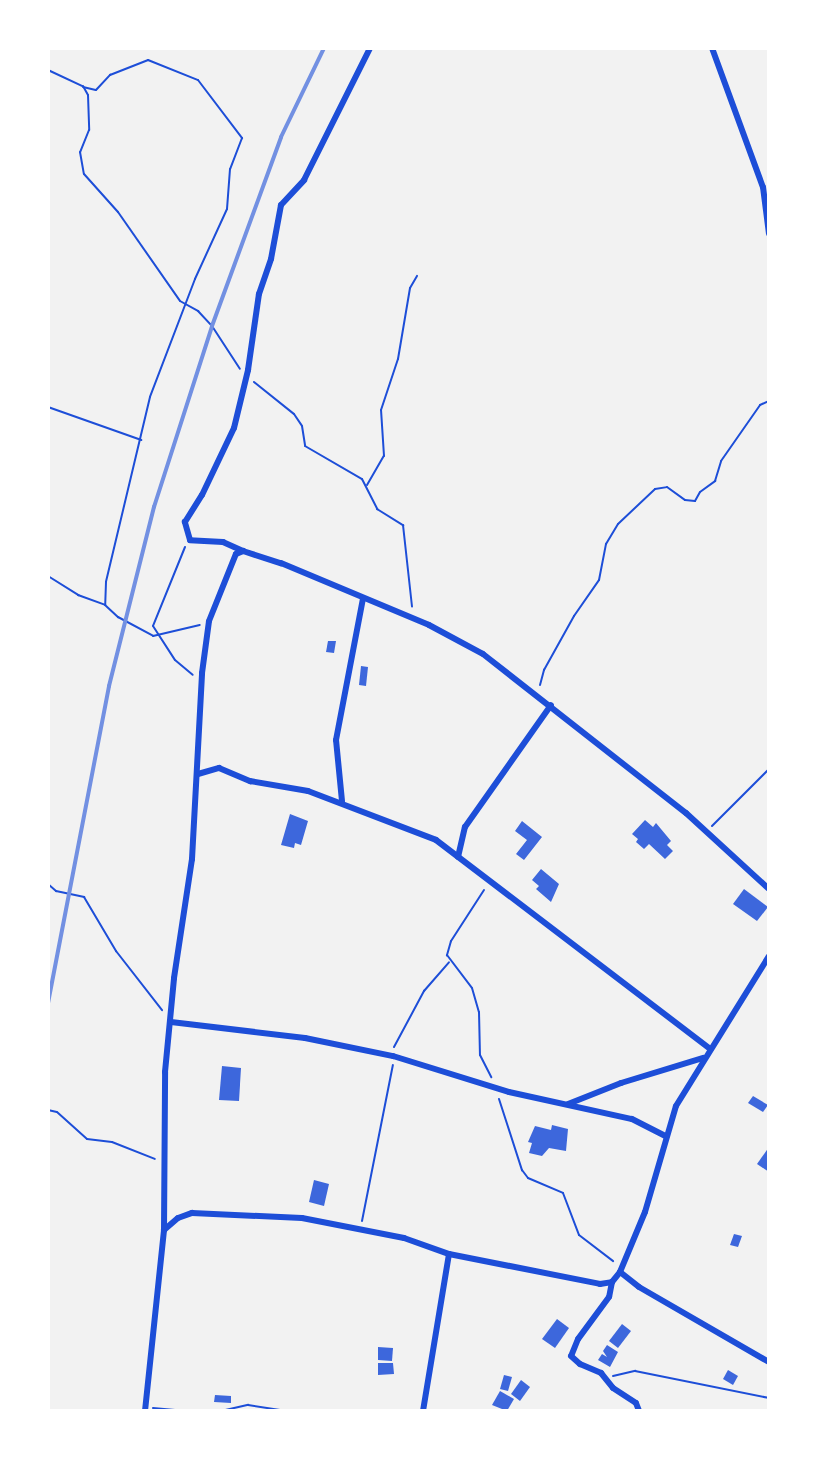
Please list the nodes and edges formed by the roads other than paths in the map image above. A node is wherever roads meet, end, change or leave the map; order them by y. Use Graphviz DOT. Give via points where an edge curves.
graph roads {
  1 [pos="370,48"];
  2 [pos="712,48"];
  3 [pos="769,234"];
  4 [pos="243,551"];
  5 [pos="363,599"];
  6 [pos="551,705"];
  7 [pos="198,774"];
  8 [pos="342,801"];
  9 [pos="458,857"];
  10 [pos="769,889"];
  11 [pos="769,956"];
  12 [pos="171,1022"];
  13 [pos="710,1049"];
  14 [pos="704,1058"];
  15 [pos="567,1104"];
  16 [pos="666,1136"];
  17 [pos="164,1230"];
  18 [pos="449,1254"];
  19 [pos="620,1272"];
  20 [pos="612,1282"];
  21 [pos="769,1362"];
  22 [pos="145,1409"];
  23 [pos="423,1411"];
  24 [pos="639,1411"];
  1 -- 4 [label="street" via="304,180 281,205 271,259 259,294 248,373 234,428 202,495 188,515 185,532 190,540 223,542"];
  2 -- 3 [label="street" via="763,187"];
  4 -- 5 [label="street"];
  4 -- 7 [label="street" via="234,559 209,621"];
  5 -- 6 [label="street" via="419,620 483,654"];
  5 -- 8 [label="street" via="336,740"];
  6 -- 9 [label="street" via="465,827"];
  6 -- 10 [label="street" via="708,832"];
  7 -- 8 [label="street" via="219,768 250,781"];
  7 -- 12 [label="street" via="192,859"];
  8 -- 9 [label="street" via="419,832"];
  9 -- 13 [label="street"];
  11 -- 13 [label="street"];
  12 -- 15 [label="street" via="305,1038 390,1056 495,1088"];
  12 -- 17 [label="street" via="165,1072"];
  13 -- 14 [label="street"];
  14 -- 15 [label="street"];
  14 -- 16 [label="street" via="676,1106"];
  15 -- 16 [label="street" via="646,1124"];
  16 -- 19 [label="street" via="645,1212"];
  17 -- 18 [label="street" via="185,1214 217,1212 302,1218 404,1238"];
  17 -- 22 [label="street"];
  18 -- 20 [label="street" via="600,1284"];
  18 -- 23 [label="street"];
  19 -- 20 [label="street"];
  19 -- 21 [label="street" via="639,1287"];
  20 -- 24 [label="street" via="609,1297 578,1338 572,1356 606,1378 613,1388 636,1403"];
}
